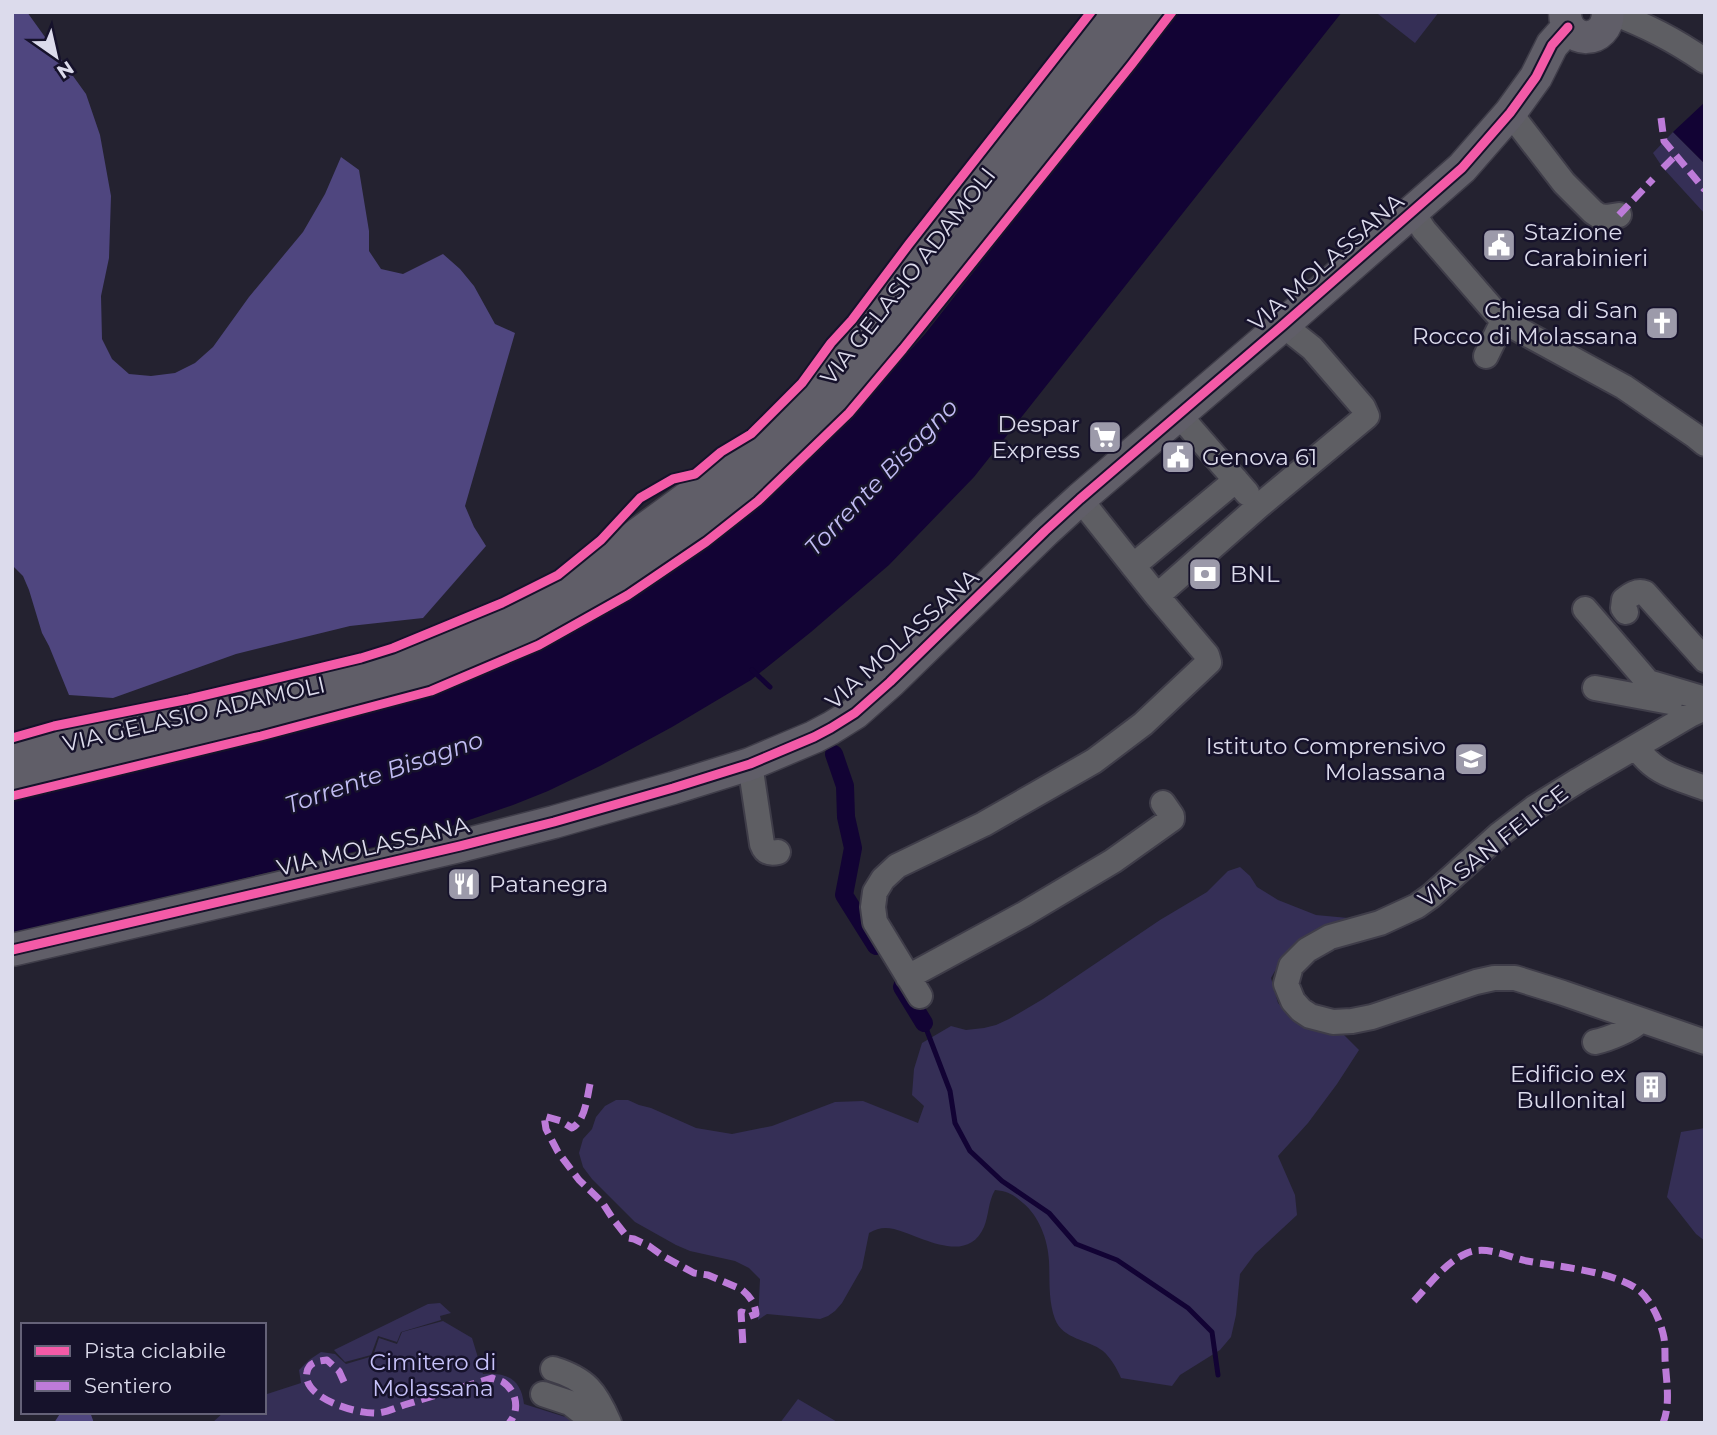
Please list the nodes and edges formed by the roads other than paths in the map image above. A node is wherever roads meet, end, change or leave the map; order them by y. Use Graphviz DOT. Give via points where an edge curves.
graph roads {
  1 [pos="1113,12"];
  2 [pos="1148,12"];
  3 [pos="1585,24"];
  4 [pos="1705,61"];
  5 [pos="1510,113"];
  6 [pos="1413,213"];
  7 [pos="1619,215"];
  8 [pos="1503,321"];
  9 [pos="1283,326"];
  10 [pos="1486,356"];
  11 [pos="1179,415"];
  12 [pos="1705,444"];
  13 [pos="1237,481"];
  14 [pos="1080,499"];
  15 [pos="1259,506"];
  16 [pos="1133,566"];
  17 [pos="1157,596"];
  18 [pos="1585,609"];
  19 [pos="1626,612"];
  20 [pos="1705,660"];
  21 [pos="1595,688"];
  22 [pos="1704,705"];
  23 [pos="1636,747"];
  24 [pos="12,758"];
  25 [pos="750,764"];
  26 [pos="12,783"];
  27 [pos="1705,788"];
  28 [pos="1163,803"];
  29 [pos="778,852"];
  30 [pos="12,950"];
  31 [pos="1641,1020"];
  32 [pos="1595,1042"];
  33 [pos="1705,1042"];
  34 [pos="553,1369"];
  35 [pos="543,1394"];
  36 [pos="607,1423"];
  1 -- 24 [label="main road, VIA GELASIO ADAMOLI" via="819,389 764,442 559,591 464,637 341,680"];
  2 -- 26 [label="main road, VIA GELASIO ADAMOLI" via="835,410 780,462 638,568 573,609 472,659 411,682"];
  3 -- 4 [label="street" via="1673,40"];
  3 -- 5 [label="main road, VIA MOLASSANA"];
  5 -- 6 [label="main road, VIA MOLASSANA" via="1462,168"];
  5 -- 7 [label="street" via="1592,212"];
  6 -- 8 [label="street"];
  6 -- 9 [label="main road, VIA MOLASSANA"];
  8 -- 10 [label="street"];
  8 -- 12 [label="street" via="1624,387"];
  9 -- 11 [label="main road, VIA MOLASSANA"];
  9 -- 15 [label="street" via="1312,348 1367,415"];
  11 -- 13 [label="street"];
  11 -- 14 [label="main road, VIA MOLASSANA"];
  13 -- 15 [label="street"];
  13 -- 16 [label="street"];
  14 -- 16 [label="street"];
  14 -- 25 [label="main road, VIA MOLASSANA" via="855,713 814,737"];
  15 -- 17 [label="street"];
  16 -- 17 [label="street"];
  17 -- 28 [label="street" via="1207,654 1208,665 1094,761 984,824 897,866 875,892 875,922 914,986 1172,819"];
  18 -- 22 [label="street" via="1648,682"];
  19 -- 20 [label="street" via="1624,600 1644,593"];
  21 -- 22 [label="street"];
  22 -- 23 [label="street, VIA SAN FELICE"];
  23 -- 27 [label="street" via="1664,773"];
  23 -- 31 [label="street, VIA SAN FELICE" via="1525,815 1417,906 1380,923 1330,936 1307,950 1291,966 1286,984 1301,1010 1333,1022 1372,1017 1476,982 1505,977"];
  25 -- 29 [label="street" via="762,844 768,852"];
  25 -- 30 [label="main road, VIA MOLASSANA" via="460,846"];
  31 -- 32 [label="street"];
  31 -- 33 [label="street, VIA SAN FELICE"];
  34 -- 36 [label="street" via="590,1388"];
  35 -- 36 [label="street" via="570,1403 594,1422"];
}
